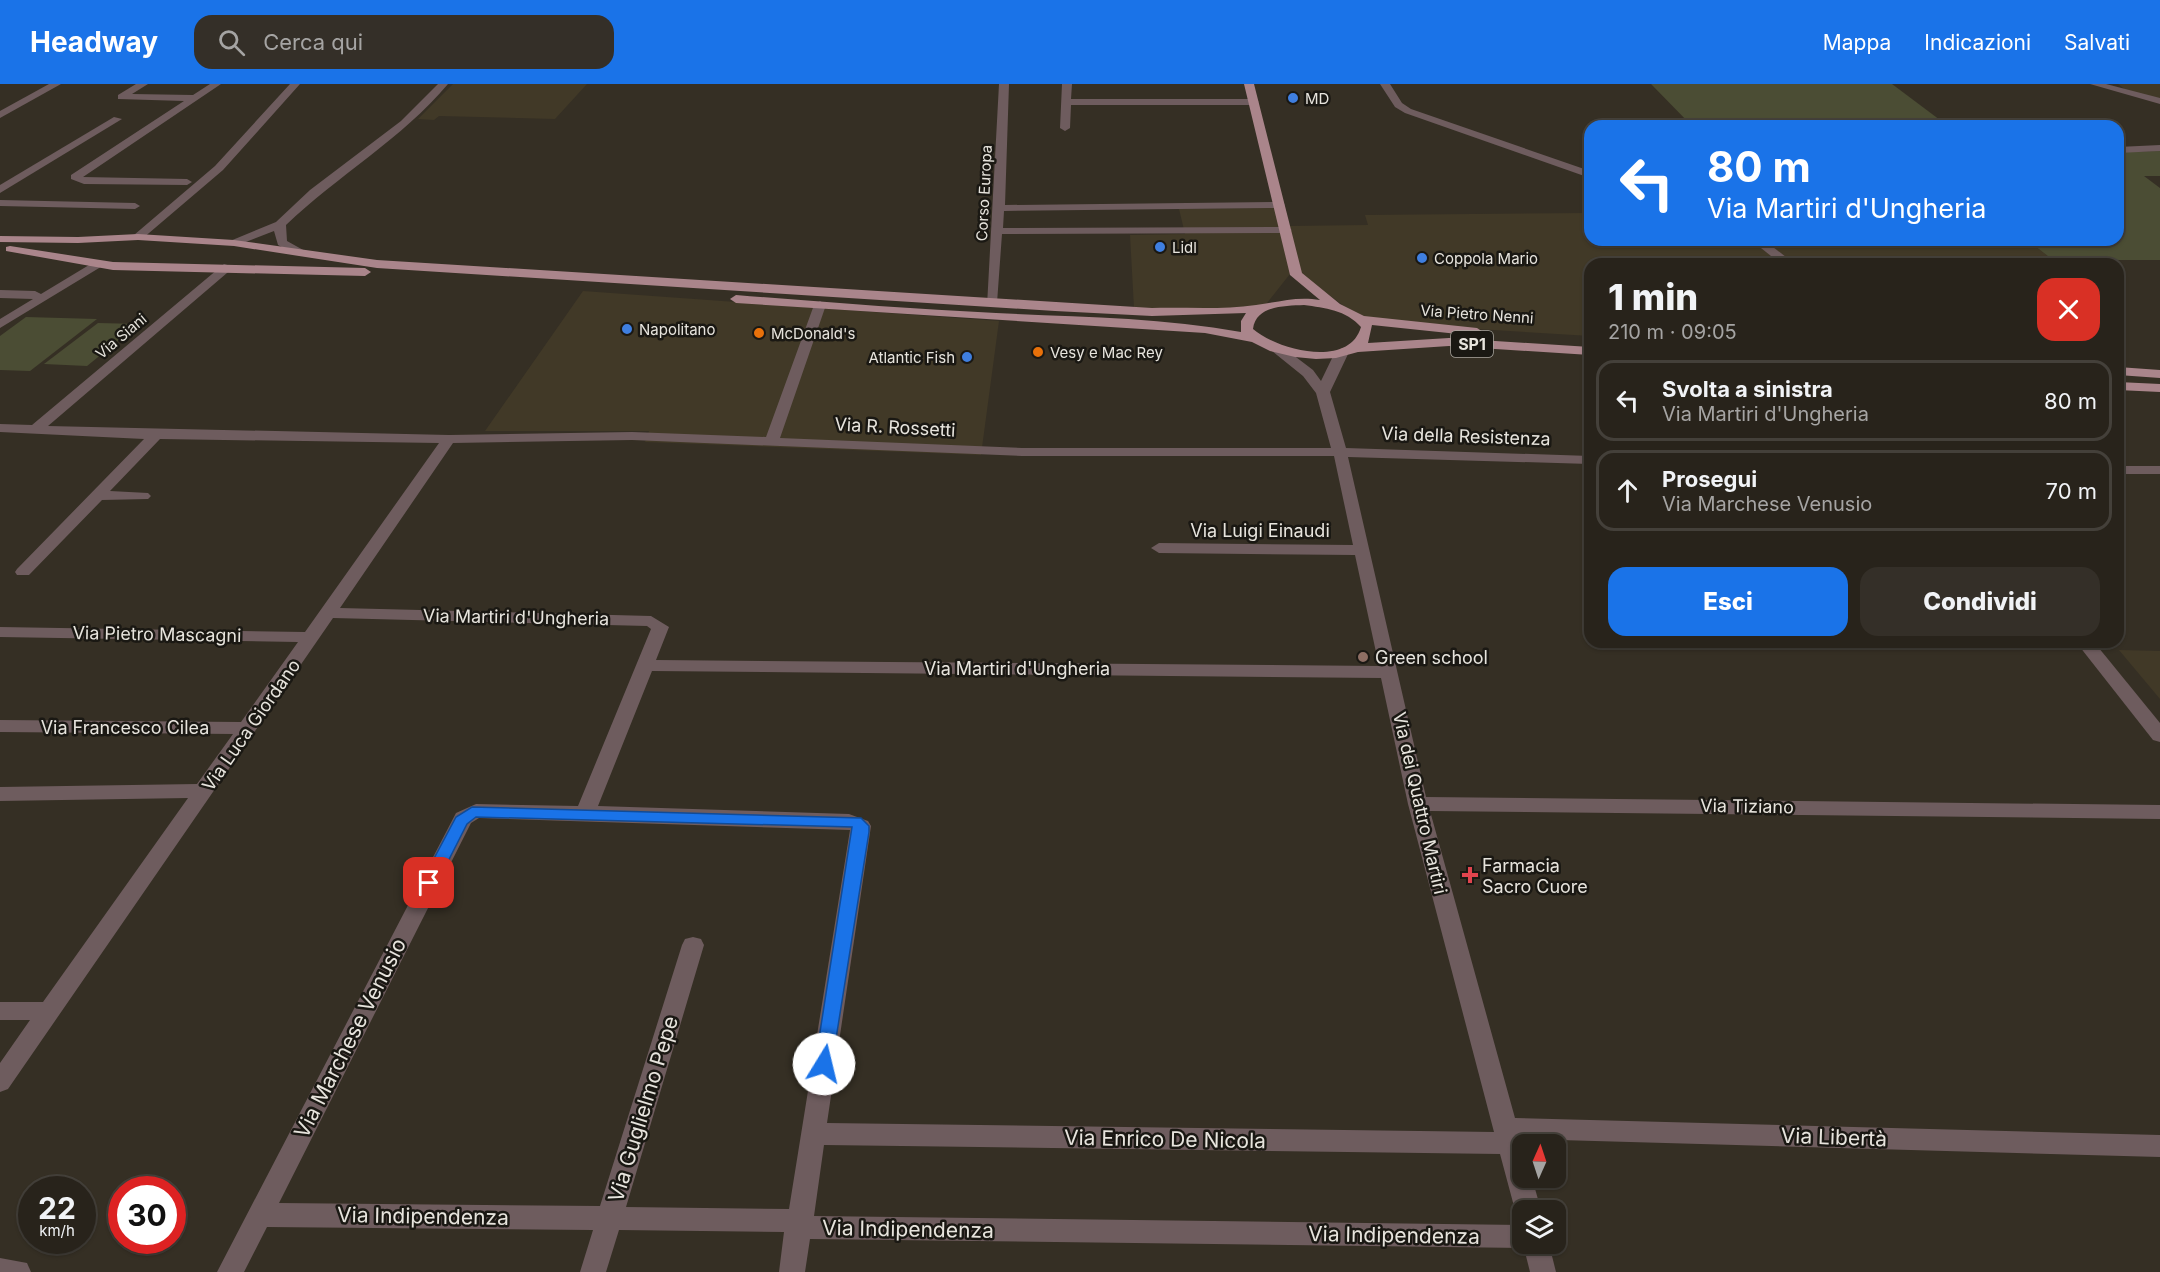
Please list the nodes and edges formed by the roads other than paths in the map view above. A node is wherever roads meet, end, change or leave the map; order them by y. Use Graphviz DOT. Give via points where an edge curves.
graph roads {
  1 [pos="56,84"];
  2 [pos="143,84"];
  3 [pos="216,84"];
  4 [pos="295,84"];
  5 [pos="442,84"];
  6 [pos="1004,84"];
  7 [pos="1066,84"];
  8 [pos="1249,84"];
  9 [pos="1384,84"];
  10 [pos="2095,84"];
  11 [pos="195,98"];
  12 [pos="2160,101"];
  13 [pos="1066,102"];
  14 [pos="1254,102"];
  15 [pos="0,115"];
  16 [pos="117,119"];
  17 [pos="1065,128"];
  18 [pos="2160,148"];
  19 [pos="2124,150"];
  20 [pos="1584,173"];
  21 [pos="187,182"];
  22 [pos="0,190"];
  23 [pos="0,203"];
  24 [pos="1280,205"];
  25 [pos="135,206"];
  26 [pos="999,208"];
  27 [pos="280,224"];
  28 [pos="1286,230"];
  29 [pos="997,231"];
  30 [pos="138,237"];
  31 [pos="118,238"];
  32 [pos="0,239"];
  33 [pos="234,243"];
  34 [pos="1765,246"];
  35 [pos="269,248"];
  36 [pos="0,249"];
  37 [pos="301,253"];
  38 [pos="1781,258"];
  39 [pos="82,260"];
  40 [pos="98,265"];
  41 [pos="232,267"];
  42 [pos="1290,282"];
  43 [pos="0,294"];
  44 [pos="35,295"];
  45 [pos="991,303"];
  46 [pos="1272,304"];
  47 [pos="820,305"];
  48 [pos="1338,307"];
  49 [pos="1258,309"];
  50 [pos="1362,320"];
  51 [pos="0,324"];
  52 [pos="1252,338"];
  53 [pos="1584,339"];
  54 [pos="1348,350"];
  55 [pos="1279,351"];
  56 [pos="1584,351"];
  57 [pos="2124,371"];
  58 [pos="2160,374"];
  59 [pos="2124,386"];
  60 [pos="2160,388"];
  61 [pos="1323,392"];
  62 [pos="0,428"];
  63 [pos="36,429"];
  64 [pos="156,435"];
  65 [pos="449,438"];
  66 [pos="772,441"];
  67 [pos="1340,452"];
  68 [pos="1584,459"];
  69 [pos="2124,470"];
  70 [pos="2160,470"];
  71 [pos="97,495"];
  72 [pos="143,496"];
  73 [pos="1159,548"];
  74 [pos="1362,550"];
  75 [pos="22,572"];
  76 [pos="328,613"];
  77 [pos="0,632"];
  78 [pos="313,637"];
  79 [pos="2090,648"];
  80 [pos="645,665"];
  81 [pos="1390,672"];
  82 [pos="0,726"];
  83 [pos="249,728"];
  84 [pos="2160,736"];
  85 [pos="205,791"];
  86 [pos="0,794"];
  87 [pos="1418,804"];
  88 [pos="2160,812"];
  89 [pos="585,813"];
  90 [pos="693,945"];
  91 [pos="0,1011"];
  92 [pos="50,1011"];
  93 [pos="0,1082"];
  94 [pos="819,1134"];
  95 [pos="1510,1135"];
  96 [pos="2160,1146"];
  97 [pos="1526,1200"];
  98 [pos="258,1215"];
  99 [pos="610,1218"];
  100 [pos="798,1224"];
  101 [pos="1512,1237"];
  102 [pos="1538,1254"];
  103 [pos="0,1271"];
  104 [pos="18,1272"];
  105 [pos="230,1272"];
  106 [pos="593,1272"];
  107 [pos="792,1272"];
  108 [pos="1543,1272"];
  1 -- 15 [label="street"];
  2 -- 11 [label="street" via="121,97"];
  3 -- 11 [label="street"];
  4 -- 30 [label="street" via="219,168"];
  5 -- 27 [label="street" via="404,123 314,192"];
  6 -- 26 [label="street, Corso Europa"];
  7 -- 13 [label="street"];
  8 -- 14 [label="main road"];
  9 -- 20 [label="street" via="1398,105 1408,111"];
  10 -- 12 [label="street"];
  11 -- 21 [label="street" via="75,177 84,181"];
  13 -- 14 [label="street"];
  13 -- 17 [label="street"];
  14 -- 24 [label="main road"];
  16 -- 22 [label="street"];
  18 -- 19 [label="street"];
  23 -- 25 [label="street"];
  24 -- 26 [label="street"];
  24 -- 28 [label="main road"];
  26 -- 29 [label="street, Corso Europa"];
  27 -- 33 [label="street"];
  27 -- 37 [label="street" via="282,243"];
  28 -- 29 [label="street"];
  28 -- 42 [label="main road"];
  29 -- 45 [label="street, Corso Europa"];
  30 -- 31 [label="main road"];
  30 -- 33 [label="main road"];
  31 -- 32 [label="main road"];
  31 -- 39 [label="main road" via="92,248"];
  33 -- 35 [label="main road"];
  34 -- 38 [label="street"];
  35 -- 37 [label="main road"];
  35 -- 41 [label="main road" via="264,257"];
  36 -- 39 [label="main road, Via Pietro Nenni"];
  37 -- 45 [label="main road" via="377,264"];
  39 -- 40 [label="main road, Via Pietro Nenni"];
  40 -- 41 [label="main road, Via Pietro Nenni"];
  40 -- 51 [label="street"];
  41 -- 47 [label="main road, Via Pietro Nenni" via="395,274"];
  41 -- 63 [label="street, Via Siani"];
  42 -- 46 [label="main road"];
  42 -- 48 [label="main road"];
  43 -- 44 [label="street"];
  45 -- 49 [label="main road" via="1152,312"];
  46 -- 48 [label="main road" via="1305,301"];
  46 -- 49 [label="main road"];
  47 -- 52 [label="main road, Via Pietro Nenni" via="1158,325"];
  47 -- 66 [label="street"];
  48 -- 50 [label="main road"];
  49 -- 52 [label="main road" via="1246,322"];
  50 -- 53 [label="main road, Via Pietro Nenni / SP1"];
  50 -- 54 [label="main road" via="1367,334"];
  52 -- 55 [label="main road, Via Pietro Nenni"];
  54 -- 55 [label="main road, Via Pietro Nenni" via="1311,356"];
  54 -- 56 [label="main road, Via Pietro Nenni / SP1" via="1449,342"];
  54 -- 61 [label="street"];
  55 -- 61 [label="street, Via dei Quattro Martiri" via="1308,373"];
  57 -- 58 [label="main road"];
  59 -- 60 [label="main road"];
  61 -- 67 [label="street, Via dei Quattro Martiri"];
  62 -- 63 [label="street, Via R. Rossetti"];
  63 -- 64 [label="street, Via R. Rossetti"];
  64 -- 65 [label="street, Via R. Rossetti"];
  64 -- 71 [label="street"];
  65 -- 66 [label="street, Via R. Rossetti" via="632,436"];
  65 -- 76 [label="street, Via Luca Giordano"];
  66 -- 67 [label="street, Via R. Rossetti" via="1022,452"];
  67 -- 68 [label="street, Via della Resistenza"];
  67 -- 74 [label="street, Via dei Quattro Martiri"];
  69 -- 70 [label="street"];
  71 -- 72 [label="street"];
  71 -- 75 [label="street"];
  73 -- 74 [label="street, Via Luigi Einaudi"];
  74 -- 81 [label="street, Via dei Quattro Martiri"];
  76 -- 78 [label="street, Via Luca Giordano"];
  76 -- 80 [label="street, Via Martiri d'Ungheria" via="651,621 660,627"];
  77 -- 78 [label="street, Via Pietro Mascagni"];
  78 -- 83 [label="street, Via Luca Giordano"];
  79 -- 84 [label="street"];
  80 -- 81 [label="street, Via Martiri d'Ungheria"];
  80 -- 89 [label="street, Via Martiri d'Ungheria"];
  81 -- 87 [label="street, Via dei Quattro Martiri"];
  82 -- 83 [label="street, Via Francesco Cilea"];
  83 -- 85 [label="street, Via Luca Giordano"];
  85 -- 86 [label="street"];
  85 -- 92 [label="street, Via Luca Giordano"];
  87 -- 88 [label="street, Via Tiziano"];
  87 -- 95 [label="street, Via dei Quattro Martiri"];
  89 -- 98 [label="street, Via Marchese Venusio" via="476,811 463,818"];
  89 -- 100 [label="street" via="860,824"];
  90 -- 99 [label="street, Via Guglielmo Pepe"];
  91 -- 92 [label="street"];
  92 -- 93 [label="street, Via Luca Giordano"];
  94 -- 95 [label="street, Via Enrico De Nicola"];
  95 -- 96 [label="street, Via Libertà"];
  95 -- 97 [label="street, Via dei Quattro Martiri"];
  98 -- 99 [label="street, Via Indipendenza"];
  98 -- 105 [label="street, Via Marchese Venusio"];
  99 -- 100 [label="street, Via Indipendenza" via="784,1220"];
  99 -- 106 [label="street, Via Guglielmo Pepe"];
  100 -- 101 [label="street, Via Indipendenza" via="813,1228"];
  100 -- 107 [label="street"];
  102 -- 108 [label="street"];
  103 -- 104 [label="street"];
}
